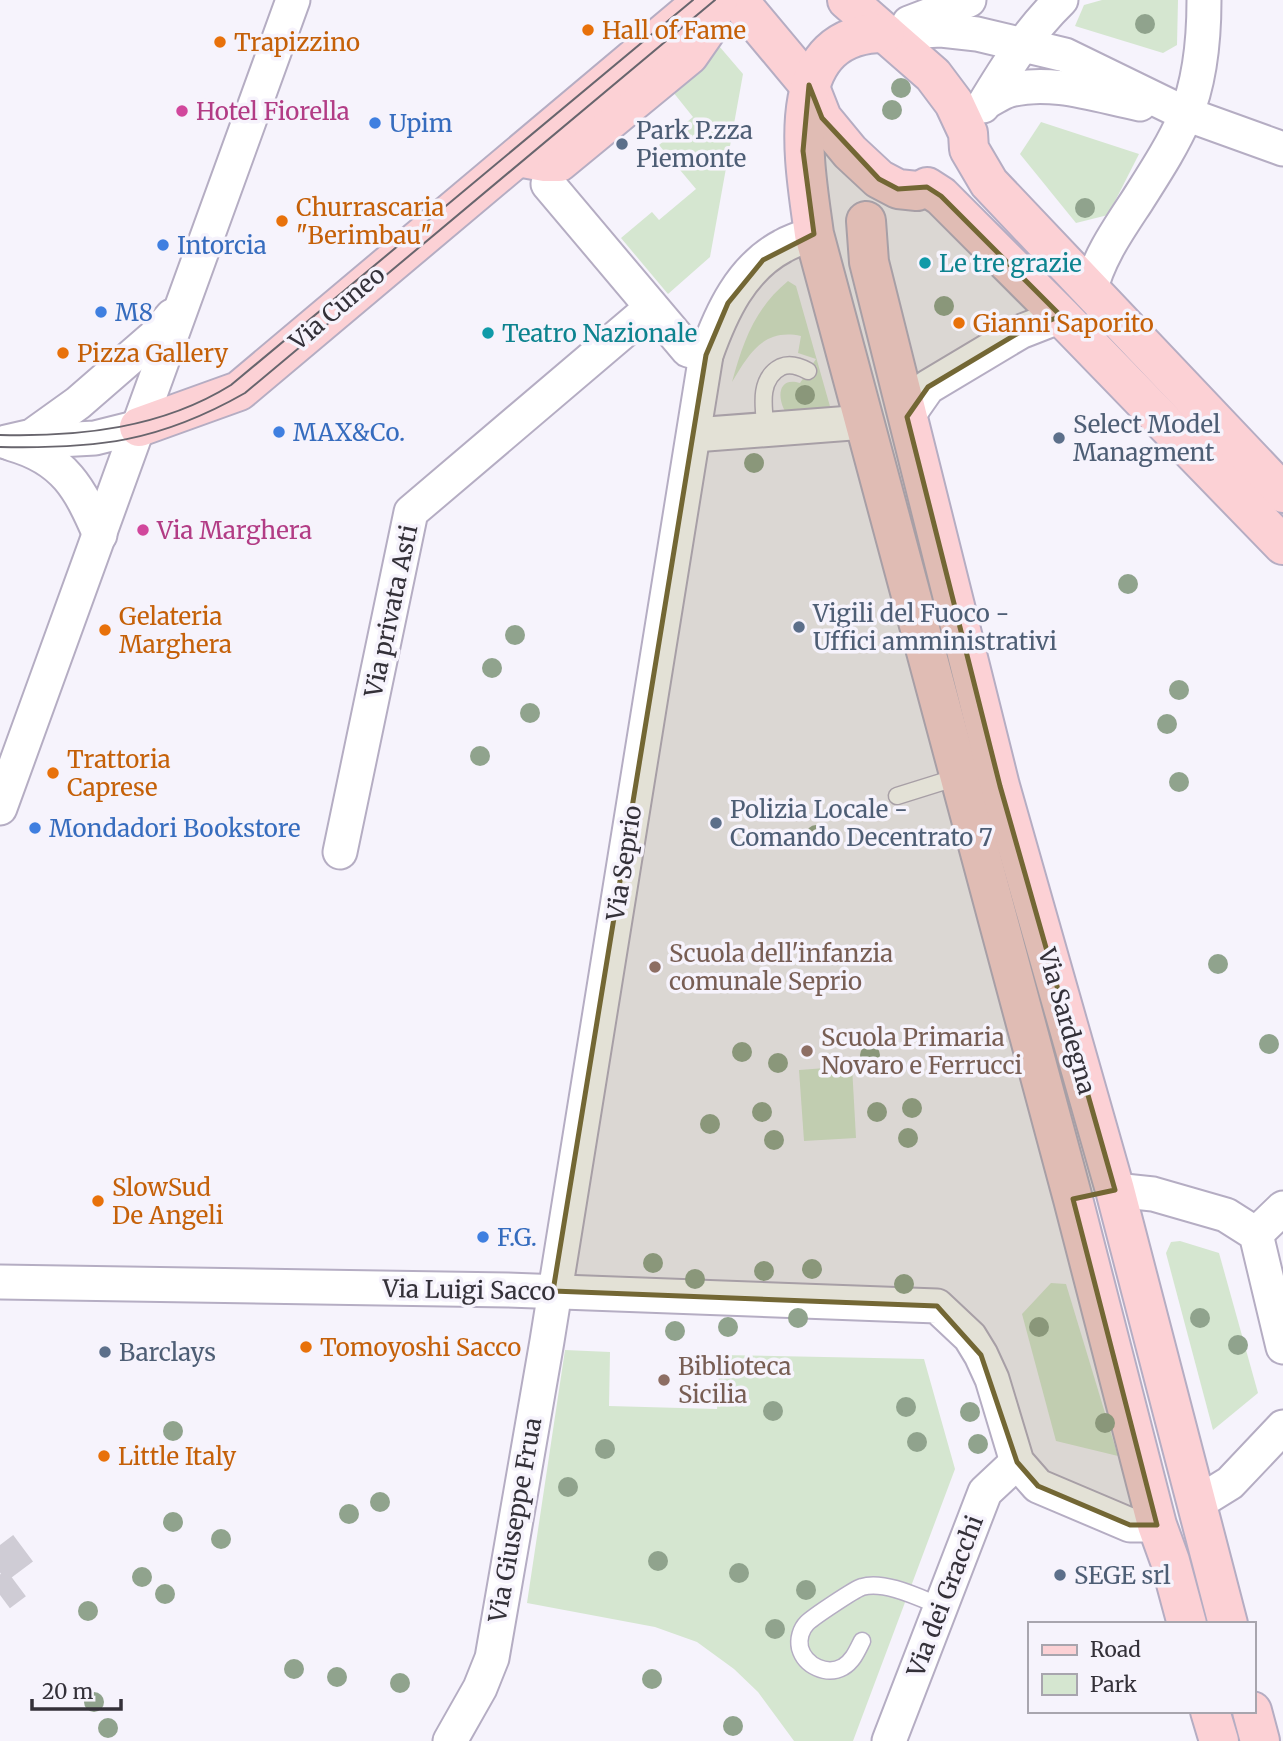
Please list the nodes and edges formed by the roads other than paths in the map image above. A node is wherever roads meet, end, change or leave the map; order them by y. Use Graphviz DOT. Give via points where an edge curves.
graph roads {
  1 [pos="293,0"];
  2 [pos="704,0"];
  3 [pos="718,0"];
  4 [pos="737,0"];
  5 [pos="847,0"];
  6 [pos="969,0"];
  7 [pos="1061,0"];
  8 [pos="1203,0"];
  9 [pos="885,33"];
  10 [pos="1023,44"];
  11 [pos="808,85"];
  12 [pos="1186,114"];
  13 [pos="974,128"];
  14 [pos="1283,149"];
  15 [pos="509,164"];
  16 [pos="548,184"];
  17 [pos="922,189"];
  18 [pos="866,221"];
  19 [pos="814,234"];
  20 [pos="1090,292"];
  21 [pos="181,303"];
  22 [pos="651,308"];
  23 [pos="1061,316"];
  24 [pos="706,355"];
  25 [pos="808,371"];
  26 [pos="907,417"];
  27 [pos="865,422"];
  28 [pos="139,427"];
  29 [pos="765,431"];
  30 [pos="694,435"];
  31 [pos="3,442"];
  32 [pos="1283,493"];
  33 [pos="100,535"];
  34 [pos="1283,545"];
  35 [pos="977,771"];
  36 [pos="897,796"];
  37 [pos="0,808"];
  38 [pos="340,852"];
  39 [pos="1115,1190"];
  40 [pos="1073,1199"];
  41 [pos="1283,1208"];
  42 [pos="1256,1234"];
  43 [pos="0,1282"];
  44 [pos="553,1291"];
  45 [pos="1283,1347"];
  46 [pos="1283,1427"];
  47 [pos="1017,1462"];
  48 [pos="1196,1504"];
  49 [pos="1157,1525"];
  50 [pos="940,1606"];
  51 [pos="1186,1622"];
  52 [pos="1227,1622"];
  53 [pos="862,1641"];
  54 [pos="1211,1713"];
  55 [pos="1253,1713"];
  56 [pos="450,1741"];
  57 [pos="889,1741"];
  58 [pos="1219,1741"];
  59 [pos="1261,1741"];
  1 -- 21 [label="street"];
  2 -- 15 [label="main road, Via Cuneo"];
  3 -- 15 [label="main road" via="689,55 559,162"];
  4 -- 11 [label="main road"];
  5 -- 9 [label="main road"];
  6 -- 9 [label="street"];
  7 -- 10 [label="street"];
  8 -- 12 [label="street" via="1196,80"];
  9 -- 10 [label="street" via="941,30"];
  9 -- 11 [label="main road" via="857,36 835,48"];
  9 -- 13 [label="main road" via="933,75"];
  10 -- 12 [label="street" via="1065,55"];
  10 -- 13 [label="street"];
  11 -- 17 [label="main road" via="822,118 869,170 898,189"];
  11 -- 19 [label="main road, Via Sardegna" via="803,152"];
  12 -- 13 [label="street" via="1030,86 1008,90"];
  12 -- 14 [label="street"];
  12 -- 20 [label="street" via="1108,247"];
  13 -- 17 [label="main road" via="960,164 947,179"];
  13 -- 20 [label="main road" via="989,183"];
  15 -- 28 [label="main road, Via Cuneo" via="239,391"];
  16 -- 22 [label="street"];
  17 -- 18 [label="main road"];
  17 -- 23 [label="main road" via="941,196"];
  18 -- 19 [label="main road"];
  18 -- 26 [label="main road, Via Sardegna" via="869,262"];
  19 -- 24 [label="street, Via Seprio" via="783,246 744,279 722,313"];
  19 -- 27 [label="main road, Via Sardegna"];
  20 -- 32 [label="main road"];
  21 -- 28 [label="street"];
  21 -- 31 [label="street" via="154,337 78,403 32,436"];
  22 -- 24 [label="street" via="688,350"];
  22 -- 38 [label="street, Via privata Asti" via="411,512"];
  23 -- 26 [label="street" via="1020,332 928,387"];
  23 -- 34 [label="main road"];
  24 -- 30 [label="street, Via Seprio"];
  25 -- 29 [label="lane" via="787,365 769,377"];
  26 -- 35 [label="main road, Via Sardegna"];
  27 -- 29 [label="street"];
  27 -- 35 [label="main road, Via Sardegna"];
  28 -- 31 [label="street" via="95,438"];
  28 -- 33 [label="street"];
  29 -- 30 [label="street"];
  30 -- 44 [label="street, Via Seprio"];
  31 -- 33 [label="street" via="39,455 73,481"];
  33 -- 37 [label="street"];
  35 -- 36 [label="lane"];
  35 -- 39 [label="main road, Via Sardegna"];
  35 -- 40 [label="main road, Via Sardegna"];
  39 -- 40 [label="main road"];
  39 -- 42 [label="street" via="1153,1194 1226,1215"];
  39 -- 48 [label="main road, Via Sardegna"];
  40 -- 49 [label="main road, Via Sardegna"];
  41 -- 42 [label="street"];
  42 -- 45 [label="street"];
  43 -- 44 [label="street, Via Luigi Sacco"];
  44 -- 47 [label="street, Via Luigi Sacco" via="937,1306 970,1336 981,1355"];
  44 -- 56 [label="street, Via Giuseppe Frua" via="492,1658"];
  46 -- 48 [label="street" via="1230,1483"];
  47 -- 49 [label="street" via="1038,1486 1130,1525"];
  47 -- 50 [label="street, Via dei Gracchi" via="985,1492"];
  48 -- 49 [label="main road"];
  48 -- 52 [label="main road, Via Sardegna"];
  49 -- 51 [label="main road, Via Sardegna"];
  50 -- 53 [label="lane" via="891,1588 862,1587 808,1622 800,1634 806,1658 816,1668 830,1671 855,1656"];
  50 -- 57 [label="street, Via dei Gracchi"];
  54 -- 58 [label="main road"];
  55 -- 59 [label="main road"];
}
